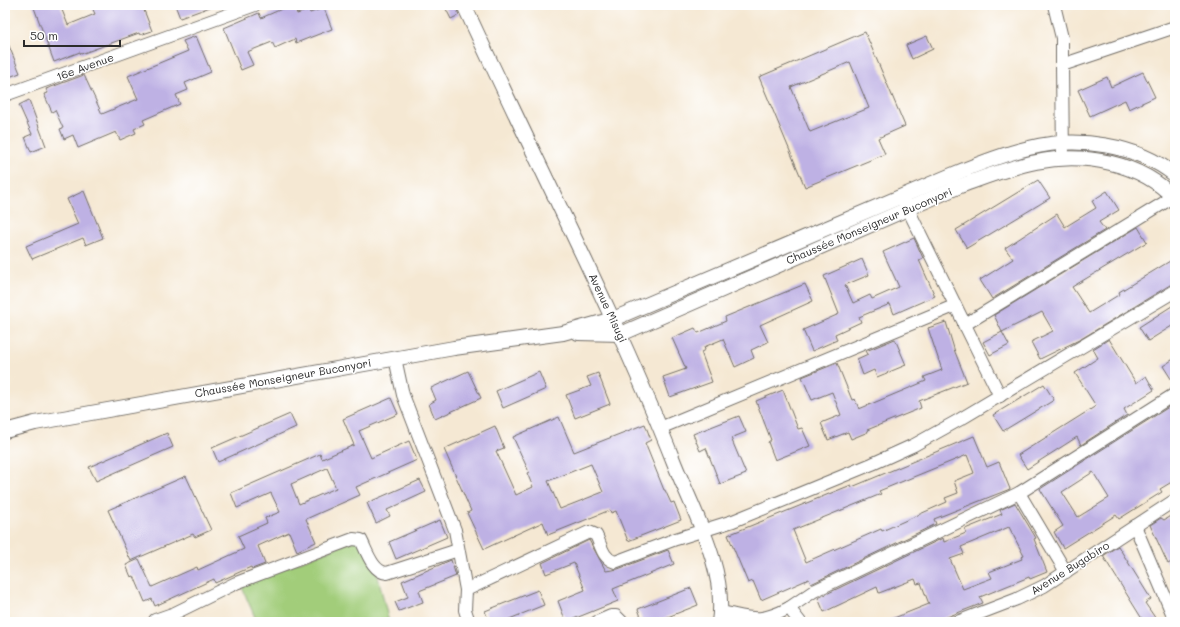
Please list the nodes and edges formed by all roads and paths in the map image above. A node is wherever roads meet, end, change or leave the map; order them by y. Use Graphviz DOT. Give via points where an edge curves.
graph roads {
  1 [pos="255,5"];
  2 [pos="464,5"];
  3 [pos="1054,5"];
  4 [pos="241,8"];
  5 [pos="1175,27"];
  6 [pos="1062,65"];
  7 [pos="5,95"];
  8 [pos="1064,142"];
  9 [pos="1063,159"];
  10 [pos="1175,175"];
  11 [pos="1174,197"];
  12 [pos="905,203"];
  13 [pos="1175,292"];
  14 [pos="954,306"];
  15 [pos="613,319"];
  16 [pos="964,325"];
  17 [pos="563,333"];
  18 [pos="620,334"];
  19 [pos="395,358"];
  20 [pos="1175,394"];
  21 [pos="1000,396"];
  22 [pos="660,428"];
  23 [pos="5,431"];
  24 [pos="1019,493"];
  25 [pos="1175,500"];
  26 [pos="1135,526"];
  27 [pos="702,532"];
  28 [pos="458,550"];
  29 [pos="1066,572"];
  30 [pos="466,590"];
  31 [pos="789,608"];
  32 [pos="1174,614"];
  33 [pos="719,617"];
  34 [pos="155,620"];
  35 [pos="469,622"];
  36 [pos="596,622"];
  37 [pos="622,622"];
  38 [pos="800,622"];
  39 [pos="957,622"];
  1 -- 4 [label="street, 16e Avenue"];
  2 -- 15 [label="street, Avenue Misugi"];
  3 -- 6 [label="street" via="1062,38"];
  4 -- 7 [label="street, 16e Avenue"];
  5 -- 6 [label="street"];
  6 -- 8 [label="street"];
  8 -- 9 [label="street"];
  8 -- 10 [label="street, Chaussée Monseigneur Buconyori" via="1114,147 1141,155"];
  8 -- 12 [label="street, Chaussée Monseigneur Buconyori" via="1030,147 993,159"];
  9 -- 11 [label="street, Chaussée Monseigneur Buconyori" via="1086,159 1128,168 1152,180"];
  9 -- 12 [label="street, Chaussée Monseigneur Buconyori" via="1036,162"];
  11 -- 16 [label="street"];
  12 -- 14 [label="street"];
  12 -- 15 [label="street, Chaussée Monseigneur Buconyori"];
  12 -- 18 [label="street, Chaussée Monseigneur Buconyori"];
  13 -- 21 [label="street"];
  14 -- 16 [label="street"];
  14 -- 22 [label="street"];
  15 -- 17 [label="street, Chaussée Monseigneur Buconyori"];
  15 -- 18 [label="street, Avenue Misugi"];
  16 -- 21 [label="street"];
  17 -- 18 [label="street, Chaussée Monseigneur Buconyori"];
  17 -- 19 [label="street, Chaussée Monseigneur Buconyori"];
  18 -- 22 [label="street, Avenue Misugi"];
  19 -- 23 [label="street, Chaussée Monseigneur Buconyori" via="35,423"];
  19 -- 28 [label="street" via="403,395 451,517"];
  20 -- 24 [label="street"];
  21 -- 27 [label="street" via="914,445 879,461"];
  22 -- 27 [label="street, Avenue Misugi"];
  24 -- 29 [label="street"];
  24 -- 31 [label="street" via="814,591"];
  25 -- 26 [label="street, Avenue Bugabiro"];
  26 -- 29 [label="street, Avenue Bugabiro"];
  26 -- 32 [label="street"];
  27 -- 30 [label="street" via="615,562 609,561 596,535 589,532"];
  27 -- 33 [label="street, Avenue Misugi" via="717,570"];
  28 -- 30 [label="street"];
  28 -- 34 [label="street" via="383,573 377,570 361,540 353,539 236,584"];
  29 -- 39 [label="street, Avenue Bugabiro" via="1018,598"];
  30 -- 35 [label="street" via="465,610"];
  31 -- 33 [label="street" via="760,620"];
  31 -- 38 [label="street"];
  36 -- 37 [label="street" via="611,616 616,616"];
}
